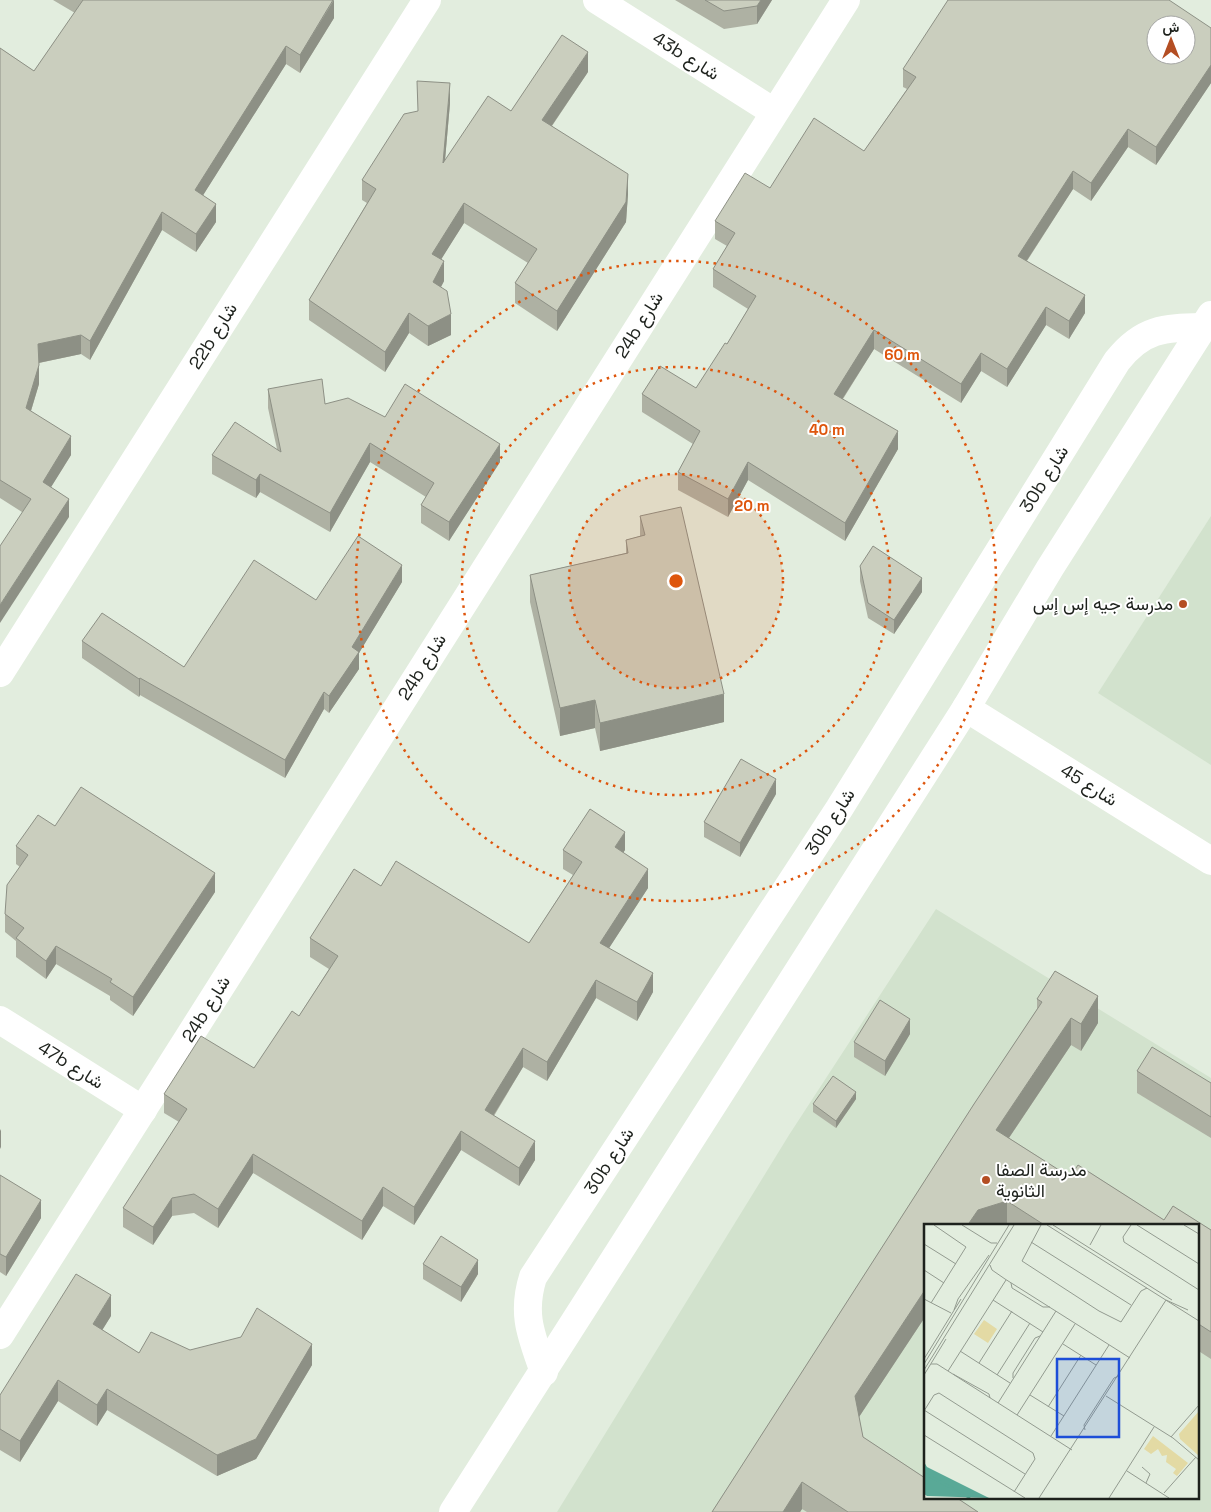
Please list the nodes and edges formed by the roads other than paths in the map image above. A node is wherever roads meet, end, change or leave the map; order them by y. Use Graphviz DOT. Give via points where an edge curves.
graph roads {
  1 [pos="427,0"];
  2 [pos="597,0"];
  3 [pos="846,0"];
  4 [pos="774,112"];
  5 [pos="1207,321"];
  6 [pos="0,673"];
  7 [pos="966,708"];
  8 [pos="1211,861"];
  9 [pos="0,1020"];
  10 [pos="142,1110"];
  11 [pos="0,1335"];
  12 [pos="544,1372"];
  13 [pos="453,1512"];
  1 -- 6 [label="street, 22b شارع"];
  2 -- 4 [label="street, 43b شارع"];
  3 -- 4 [label="street, 24b شارع"];
  4 -- 10 [label="street, 24b شارع"];
  5 -- 7 [label="street, 30b شارع" via="1050,568"];
  5 -- 12 [label="street, 30b شارع" via="1157,330 1127,348 1117,361 839,809 533,1277 527,1310"];
  7 -- 8 [label="street, شارع 45"];
  7 -- 12 [label="street, 30b شارع"];
  9 -- 10 [label="street, 47b شارع"];
  10 -- 11 [label="street, 24b شارع"];
  12 -- 13 [label="street, 30b شارع"];
}
